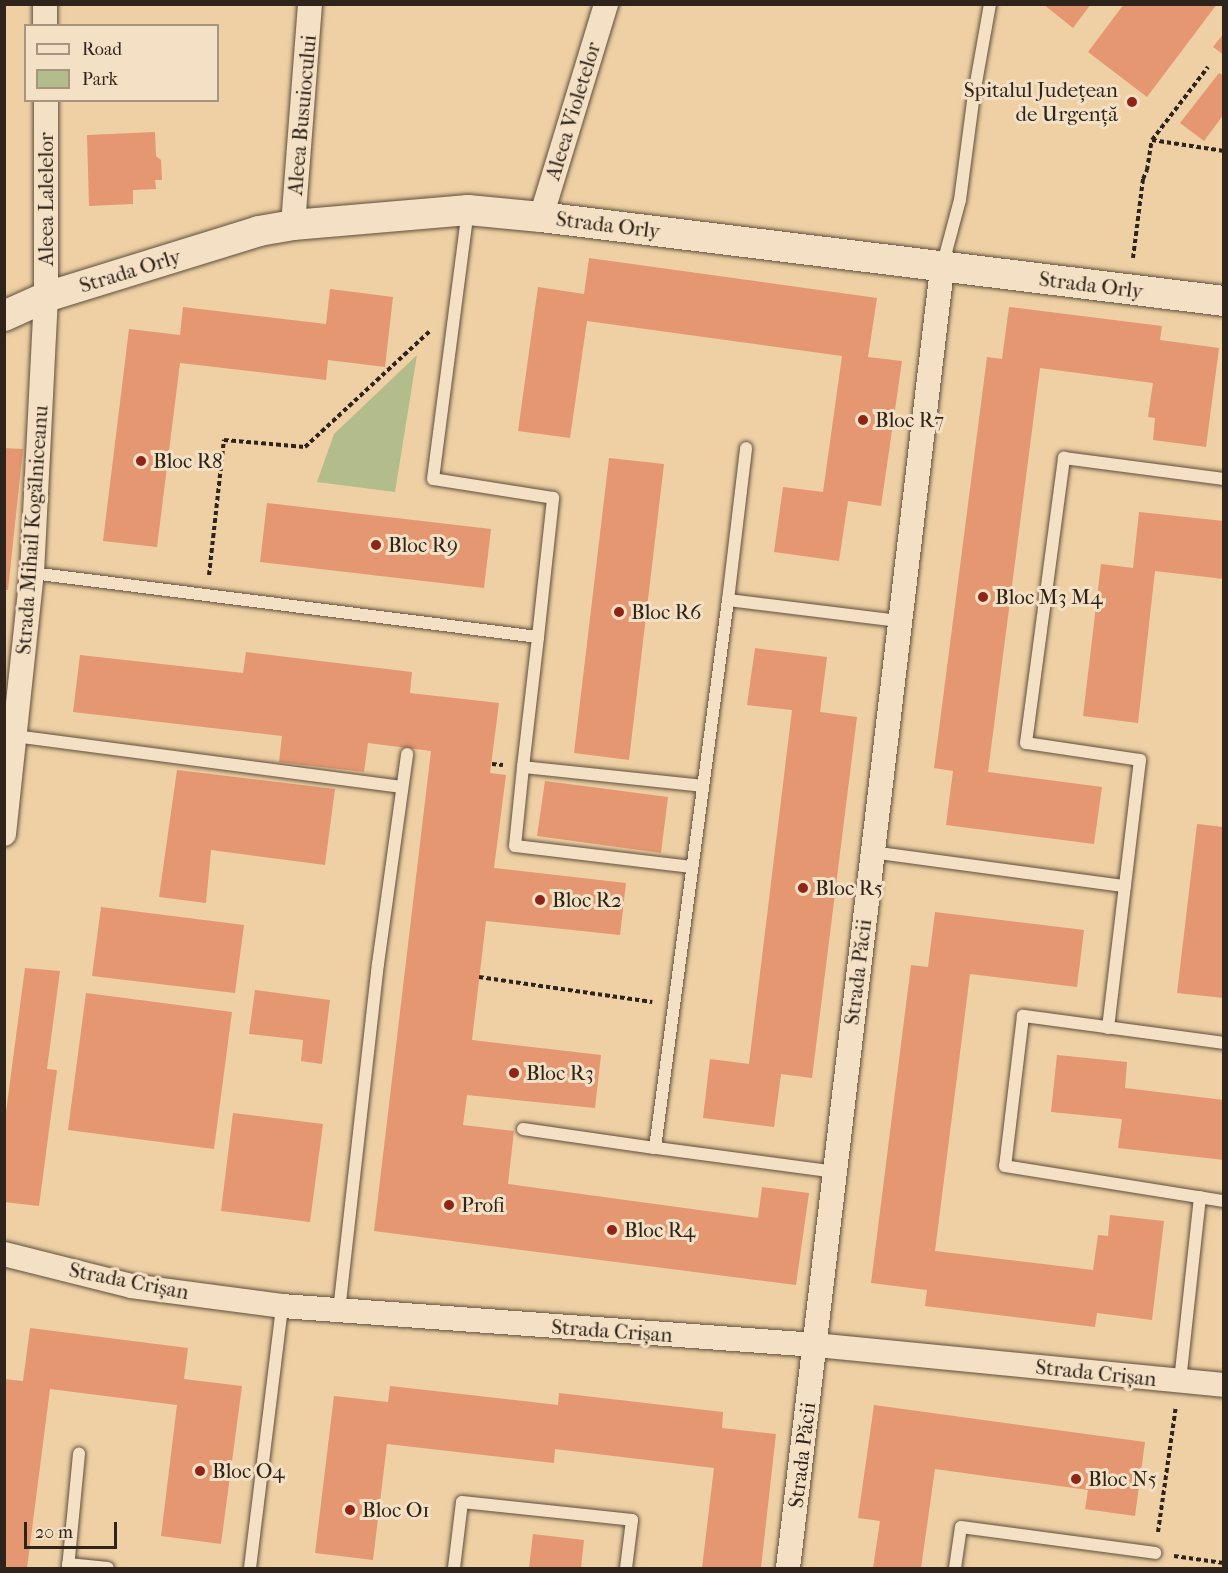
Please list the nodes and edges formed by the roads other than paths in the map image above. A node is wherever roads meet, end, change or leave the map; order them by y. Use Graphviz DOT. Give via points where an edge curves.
graph roads {
  1 [pos="45,4"];
  2 [pos="310,4"];
  3 [pos="606,4"];
  4 [pos="990,4"];
  5 [pos="45,24"];
  6 [pos="45,102"];
  7 [pos="468,210"];
  8 [pos="541,217"];
  9 [pos="293,225"];
  10 [pos="942,268"];
  11 [pos="46,297"];
  12 [pos="1224,301"];
  13 [pos="4,316"];
  14 [pos="746,448"];
  15 [pos="1224,479"];
  16 [pos="32,573"];
  17 [pos="728,600"];
  18 [pos="899,621"];
  19 [pos="538,637"];
  20 [pos="12,685"];
  21 [pos="15,736"];
  22 [pos="407,754"];
  23 [pos="523,767"];
  24 [pos="703,786"];
  25 [pos="402,787"];
  26 [pos="4,834"];
  27 [pos="872,852"];
  28 [pos="692,867"];
  29 [pos="1125,885"];
  30 [pos="1108,1028"];
  31 [pos="1224,1043"];
  32 [pos="523,1129"];
  33 [pos="655,1148"];
  34 [pos="836,1172"];
  35 [pos="1200,1197"];
  36 [pos="1224,1201"];
  37 [pos="4,1254"];
  38 [pos="282,1306"];
  39 [pos="339,1311"];
  40 [pos="816,1345"];
  41 [pos="1180,1381"];
  42 [pos="1224,1385"];
  43 [pos="79,1455"];
  44 [pos="1155,1553"];
  45 [pos="68,1566"];
  46 [pos="108,1569"];
  47 [pos="250,1569"];
  48 [pos="454,1569"];
  49 [pos="626,1569"];
  50 [pos="788,1569"];
  51 [pos="955,1569"];
  1 -- 5 [label="street"];
  2 -- 9 [label="street, Aleea Busuiocului"];
  3 -- 8 [label="street, Aleea Violetelor"];
  4 -- 10 [label="lane" via="960,200"];
  6 -- 11 [label="street, Aleea Lalelelor"];
  7 -- 8 [label="street, Strada Orly"];
  7 -- 9 [label="street, Strada Orly"];
  7 -- 19 [label="lane" via="432,479 553,498"];
  8 -- 10 [label="street, Strada Orly"];
  9 -- 11 [label="street, Strada Orly" via="259,231"];
  10 -- 12 [label="street, Strada Orly"];
  10 -- 18 [label="street, Strada Păcii"];
  11 -- 13 [label="street, Strada Orly"];
  11 -- 16 [label="street, Strada Mihail Kogălniceanu"];
  14 -- 17 [label="lane"];
  15 -- 29 [label="lane" via="1064,458 1026,743 1140,760"];
  16 -- 19 [label="lane"];
  16 -- 20 [label="street, Strada Mihail Kogălniceanu"];
  17 -- 18 [label="lane"];
  17 -- 24 [label="lane"];
  18 -- 27 [label="street, Strada Păcii"];
  19 -- 23 [label="lane"];
  20 -- 21 [label="street, Strada Mihail Kogălniceanu"];
  21 -- 25 [label="lane"];
  21 -- 26 [label="street, Strada Mihail Kogălniceanu"];
  22 -- 25 [label="lane"];
  23 -- 24 [label="lane"];
  23 -- 28 [label="lane" via="515,846"];
  24 -- 28 [label="lane"];
  25 -- 39 [label="lane"];
  27 -- 29 [label="lane"];
  27 -- 34 [label="street, Strada Păcii"];
  28 -- 33 [label="lane"];
  29 -- 30 [label="lane"];
  30 -- 31 [label="lane"];
  30 -- 35 [label="lane" via="1023,1016 1005,1166"];
  32 -- 33 [label="lane"];
  33 -- 34 [label="lane"];
  34 -- 40 [label="street, Strada Păcii"];
  35 -- 36 [label="lane"];
  35 -- 41 [label="lane"];
  37 -- 38 [label="street, Strada Crișan" via="131,1286"];
  38 -- 39 [label="street, Strada Crișan"];
  38 -- 47 [label="lane"];
  39 -- 40 [label="street, Strada Crișan"];
  40 -- 41 [label="street, Strada Crișan"];
  40 -- 50 [label="street, Strada Păcii"];
  41 -- 42 [label="street, Strada Crișan"];
  43 -- 45 [label="lane"];
  44 -- 51 [label="lane" via="961,1527"];
  45 -- 46 [label="lane"];
  48 -- 49 [label="lane" via="462,1502 632,1520"];
}
